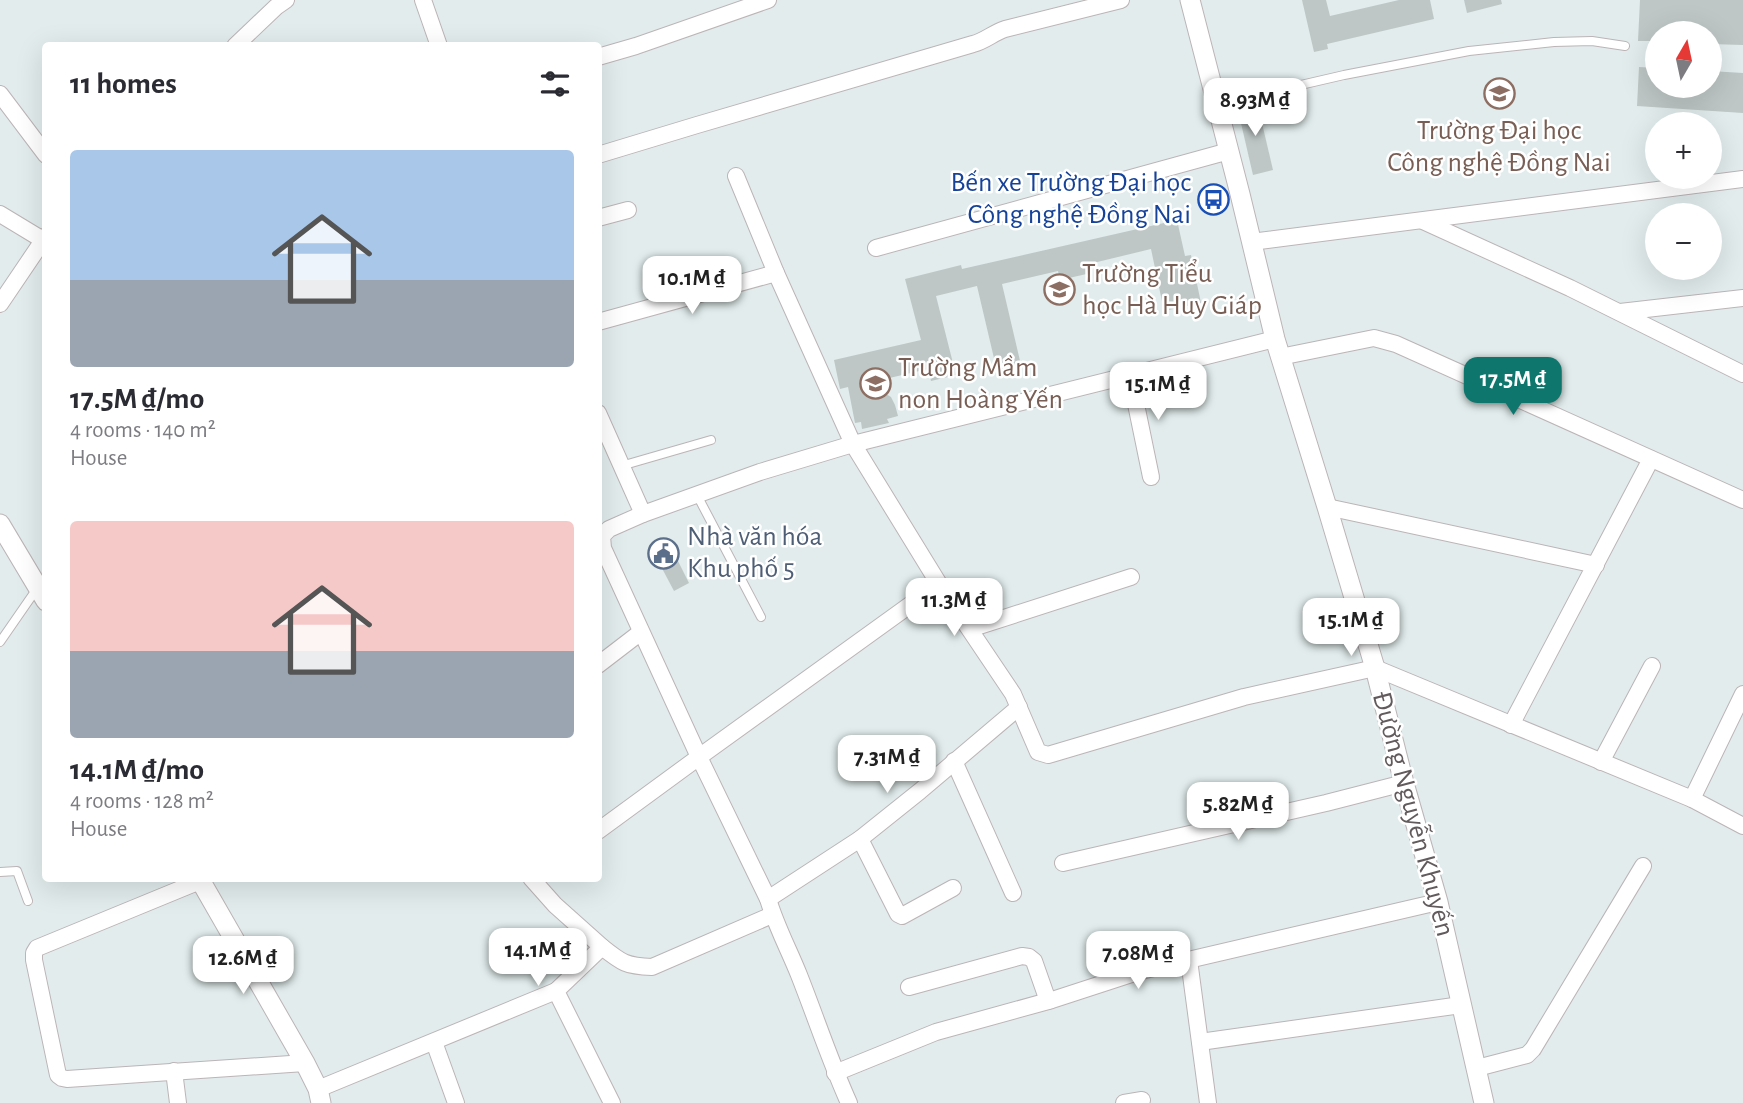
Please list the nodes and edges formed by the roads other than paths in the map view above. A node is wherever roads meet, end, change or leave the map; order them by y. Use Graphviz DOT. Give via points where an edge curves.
graph roads {
  1 [pos="423,0"];
  2 [pos="768,0"];
  3 [pos="1121,0"];
  4 [pos="1190,0"];
  5 [pos="278,2"];
  6 [pos="239,42"];
  7 [pos="438,42"];
  8 [pos="1625,46"];
  9 [pos="602,56"];
  10 [pos="0,94"];
  11 [pos="1217,104"];
  12 [pos="42,150"];
  13 [pos="1229,151"];
  14 [pos="602,154"];
  15 [pos="736,176"];
  16 [pos="1743,179"];
  17 [pos="628,210"];
  18 [pos="0,214"];
  19 [pos="602,217"];
  20 [pos="1420,220"];
  21 [pos="42,237"];
  22 [pos="42,241"];
  23 [pos="1251,242"];
  24 [pos="876,248"];
  25 [pos="776,274"];
  26 [pos="1743,298"];
  27 [pos="0,304"];
  28 [pos="1620,313"];
  29 [pos="602,321"];
  30 [pos="1278,348"];
  31 [pos="1743,374"];
  32 [pos="1130,375"];
  33 [pos="602,421"];
  34 [pos="711,440"];
  35 [pos="853,444"];
  36 [pos="1651,459"];
  37 [pos="621,466"];
  38 [pos="1151,477"];
  39 [pos="697,495"];
  40 [pos="1743,500"];
  41 [pos="1327,507"];
  42 [pos="643,514"];
  43 [pos="0,524"];
  44 [pos="602,535"];
  45 [pos="602,542"];
  46 [pos="1596,565"];
  47 [pos="1131,577"];
  48 [pos="939,584"];
  49 [pos="42,594"];
  50 [pos="761,617"];
  51 [pos="970,629"];
  52 [pos="641,632"];
  53 [pos="0,642"];
  54 [pos="602,663"];
  55 [pos="1652,666"];
  56 [pos="1375,668"];
  57 [pos="1743,694"];
  58 [pos="1019,707"];
  59 [pos="1511,725"];
  60 [pos="699,757"];
  61 [pos="954,761"];
  62 [pos="1601,762"];
  63 [pos="1404,783"];
  64 [pos="1692,799"];
  65 [pos="1743,826"];
  66 [pos="602,828"];
  67 [pos="860,839"];
  68 [pos="1063,863"];
  69 [pos="1643,866"];
  70 [pos="0,872"];
  71 [pos="195,882"];
  72 [pos="201,882"];
  73 [pos="535,882"];
  74 [pos="953,888"];
  75 [pos="1013,893"];
  76 [pos="768,899"];
  77 [pos="28,901"];
  78 [pos="1438,902"];
  79 [pos="772,915"];
  80 [pos="602,947"];
  81 [pos="1189,960"];
  82 [pos="909,987"];
  83 [pos="556,991"];
  84 [pos="1048,1001"];
  85 [pos="1461,1005"];
  86 [pos="434,1042"];
  87 [pos="1200,1042"];
  88 [pos="305,1063"];
  89 [pos="1477,1068"];
  90 [pos="174,1071"];
  91 [pos="835,1073"];
  92 [pos="319,1096"];
  93 [pos="1142,1100"];
  94 [pos="178,1103"];
  95 [pos="456,1103"];
  96 [pos="612,1103"];
  97 [pos="849,1103"];
  98 [pos="1124,1103"];
  99 [pos="1208,1103"];
  100 [pos="1484,1103"];
  1 -- 7 [label="street"];
  2 -- 9 [label="street"];
  3 -- 14 [label="street" via="1005,29 984,41"];
  4 -- 11 [label="street, Đường Nguyễn Khuyến"];
  5 -- 6 [label="street"];
  8 -- 11 [label="lane" via="1592,41 1469,51"];
  10 -- 12 [label="street"];
  11 -- 13 [label="street, Đường Nguyễn Khuyến"];
  13 -- 23 [label="street, Đường Nguyễn Khuyến"];
  13 -- 24 [label="street"];
  15 -- 25 [label="street"];
  16 -- 20 [label="street"];
  17 -- 19 [label="street"];
  18 -- 21 [label="street"];
  20 -- 23 [label="street"];
  20 -- 28 [label="street"];
  22 -- 27 [label="street"];
  23 -- 30 [label="street, Đường Nguyễn Khuyến"];
  25 -- 29 [label="street"];
  25 -- 35 [label="street"];
  26 -- 28 [label="street"];
  28 -- 31 [label="street"];
  30 -- 32 [label="street"];
  30 -- 36 [label="street" via="1374,338 1396,344"];
  30 -- 41 [label="street, Đường Nguyễn Khuyến"];
  32 -- 35 [label="street"];
  32 -- 38 [label="street"];
  33 -- 37 [label="street"];
  34 -- 37 [label="lane"];
  35 -- 39 [label="street"];
  35 -- 48 [label="street"];
  36 -- 40 [label="street"];
  36 -- 46 [label="street"];
  37 -- 42 [label="street"];
  39 -- 42 [label="street"];
  39 -- 50 [label="lane"];
  41 -- 46 [label="street"];
  41 -- 56 [label="street, Đường Nguyễn Khuyến"];
  42 -- 44 [label="street"];
  43 -- 49 [label="street"];
  45 -- 52 [label="street"];
  46 -- 59 [label="street"];
  47 -- 51 [label="street"];
  48 -- 51 [label="street"];
  48 -- 60 [label="street"];
  49 -- 53 [label="lane"];
  51 -- 58 [label="street"];
  52 -- 54 [label="street"];
  52 -- 60 [label="street"];
  55 -- 62 [label="street"];
  56 -- 58 [label="street" via="1244,697 1048,755 1038,752"];
  56 -- 59 [label="street"];
  56 -- 63 [label="street, Đường Nguyễn Khuyến"];
  57 -- 64 [label="street"];
  58 -- 61 [label="street"];
  59 -- 62 [label="street"];
  60 -- 66 [label="street"];
  60 -- 76 [label="street"];
  61 -- 67 [label="street"];
  61 -- 75 [label="street"];
  62 -- 64 [label="street"];
  63 -- 68 [label="street"];
  63 -- 78 [label="street, Đường Nguyễn Khuyến"];
  64 -- 65 [label="street"];
  67 -- 74 [label="street" via="901,916"];
  67 -- 76 [label="street"];
  69 -- 89 [label="street" via="1533,1049 1527,1055"];
  70 -- 77 [label="lane" via="17,871"];
  71 -- 90 [label="street" via="43,944 34,953 58,1075"];
  72 -- 88 [label="street"];
  73 -- 80 [label="street"];
  76 -- 79 [label="street"];
  78 -- 81 [label="street"];
  78 -- 85 [label="street, Đường Nguyễn Khuyến"];
  79 -- 80 [label="street" via="652,967 633,967"];
  79 -- 91 [label="street" via="799,973"];
  80 -- 83 [label="street"];
  81 -- 84 [label="street"];
  81 -- 87 [label="street"];
  82 -- 84 [label="street" via="1022,956 1034,961"];
  83 -- 86 [label="street"];
  83 -- 96 [label="street"];
  84 -- 91 [label="street" via="936,1032"];
  85 -- 87 [label="street"];
  85 -- 89 [label="street, Đường Nguyễn Khuyến"];
  86 -- 92 [label="street"];
  86 -- 95 [label="street"];
  87 -- 99 [label="street"];
  88 -- 90 [label="street"];
  88 -- 92 [label="street"];
  89 -- 100 [label="street, Đường Nguyễn Khuyến"];
  90 -- 94 [label="street"];
  91 -- 97 [label="street"];
  93 -- 98 [label="street"];
}
